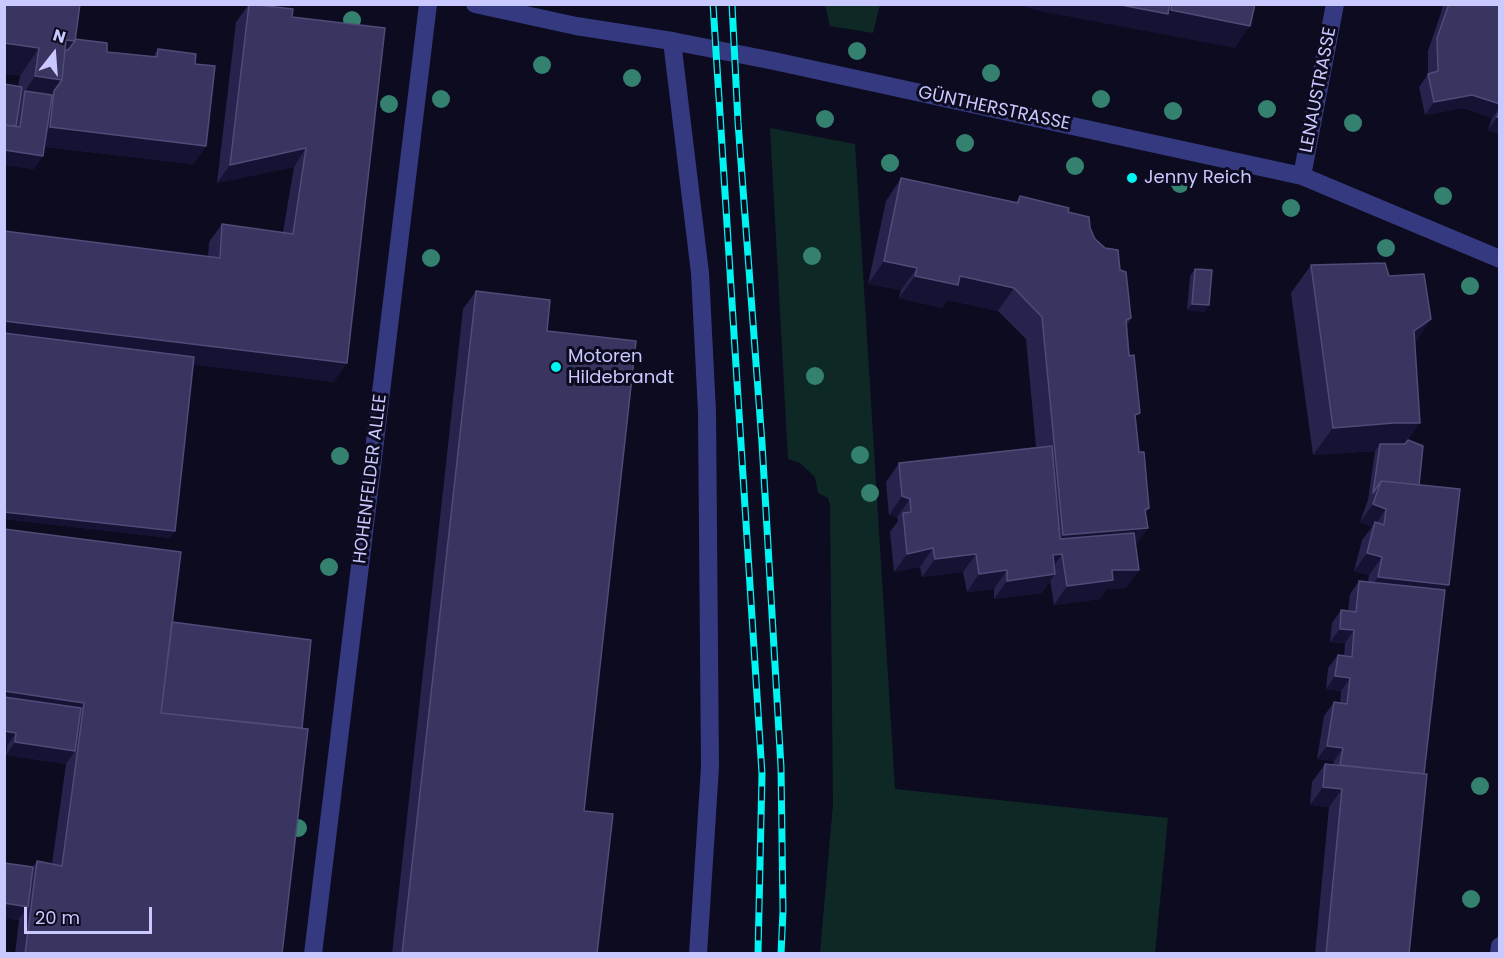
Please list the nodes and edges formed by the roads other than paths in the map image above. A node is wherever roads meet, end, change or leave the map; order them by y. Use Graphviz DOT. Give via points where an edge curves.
graph roads {
  1 [pos="428,4"];
  2 [pos="475,4"];
  3 [pos="1335,4"];
  4 [pos="672,41"];
  5 [pos="1302,176"];
  6 [pos="1500,259"];
  7 [pos="1500,946"];
  8 [pos="313,954"];
  9 [pos="698,954"];
  10 [pos="1499,954"];
  1 -- 8 [label="street, HOHENFELDER ALLEE"];
  2 -- 4 [label="street, GÜNTHERSTRASSE"];
  3 -- 5 [label="street, LENAUSTRASSE"];
  4 -- 5 [label="street, GÜNTHERSTRASSE"];
  4 -- 9 [label="street" via="700,273 707,412 710,767"];
  5 -- 6 [label="street, GÜNTHERSTRASSE"];
  7 -- 10 [label="street"];
}
